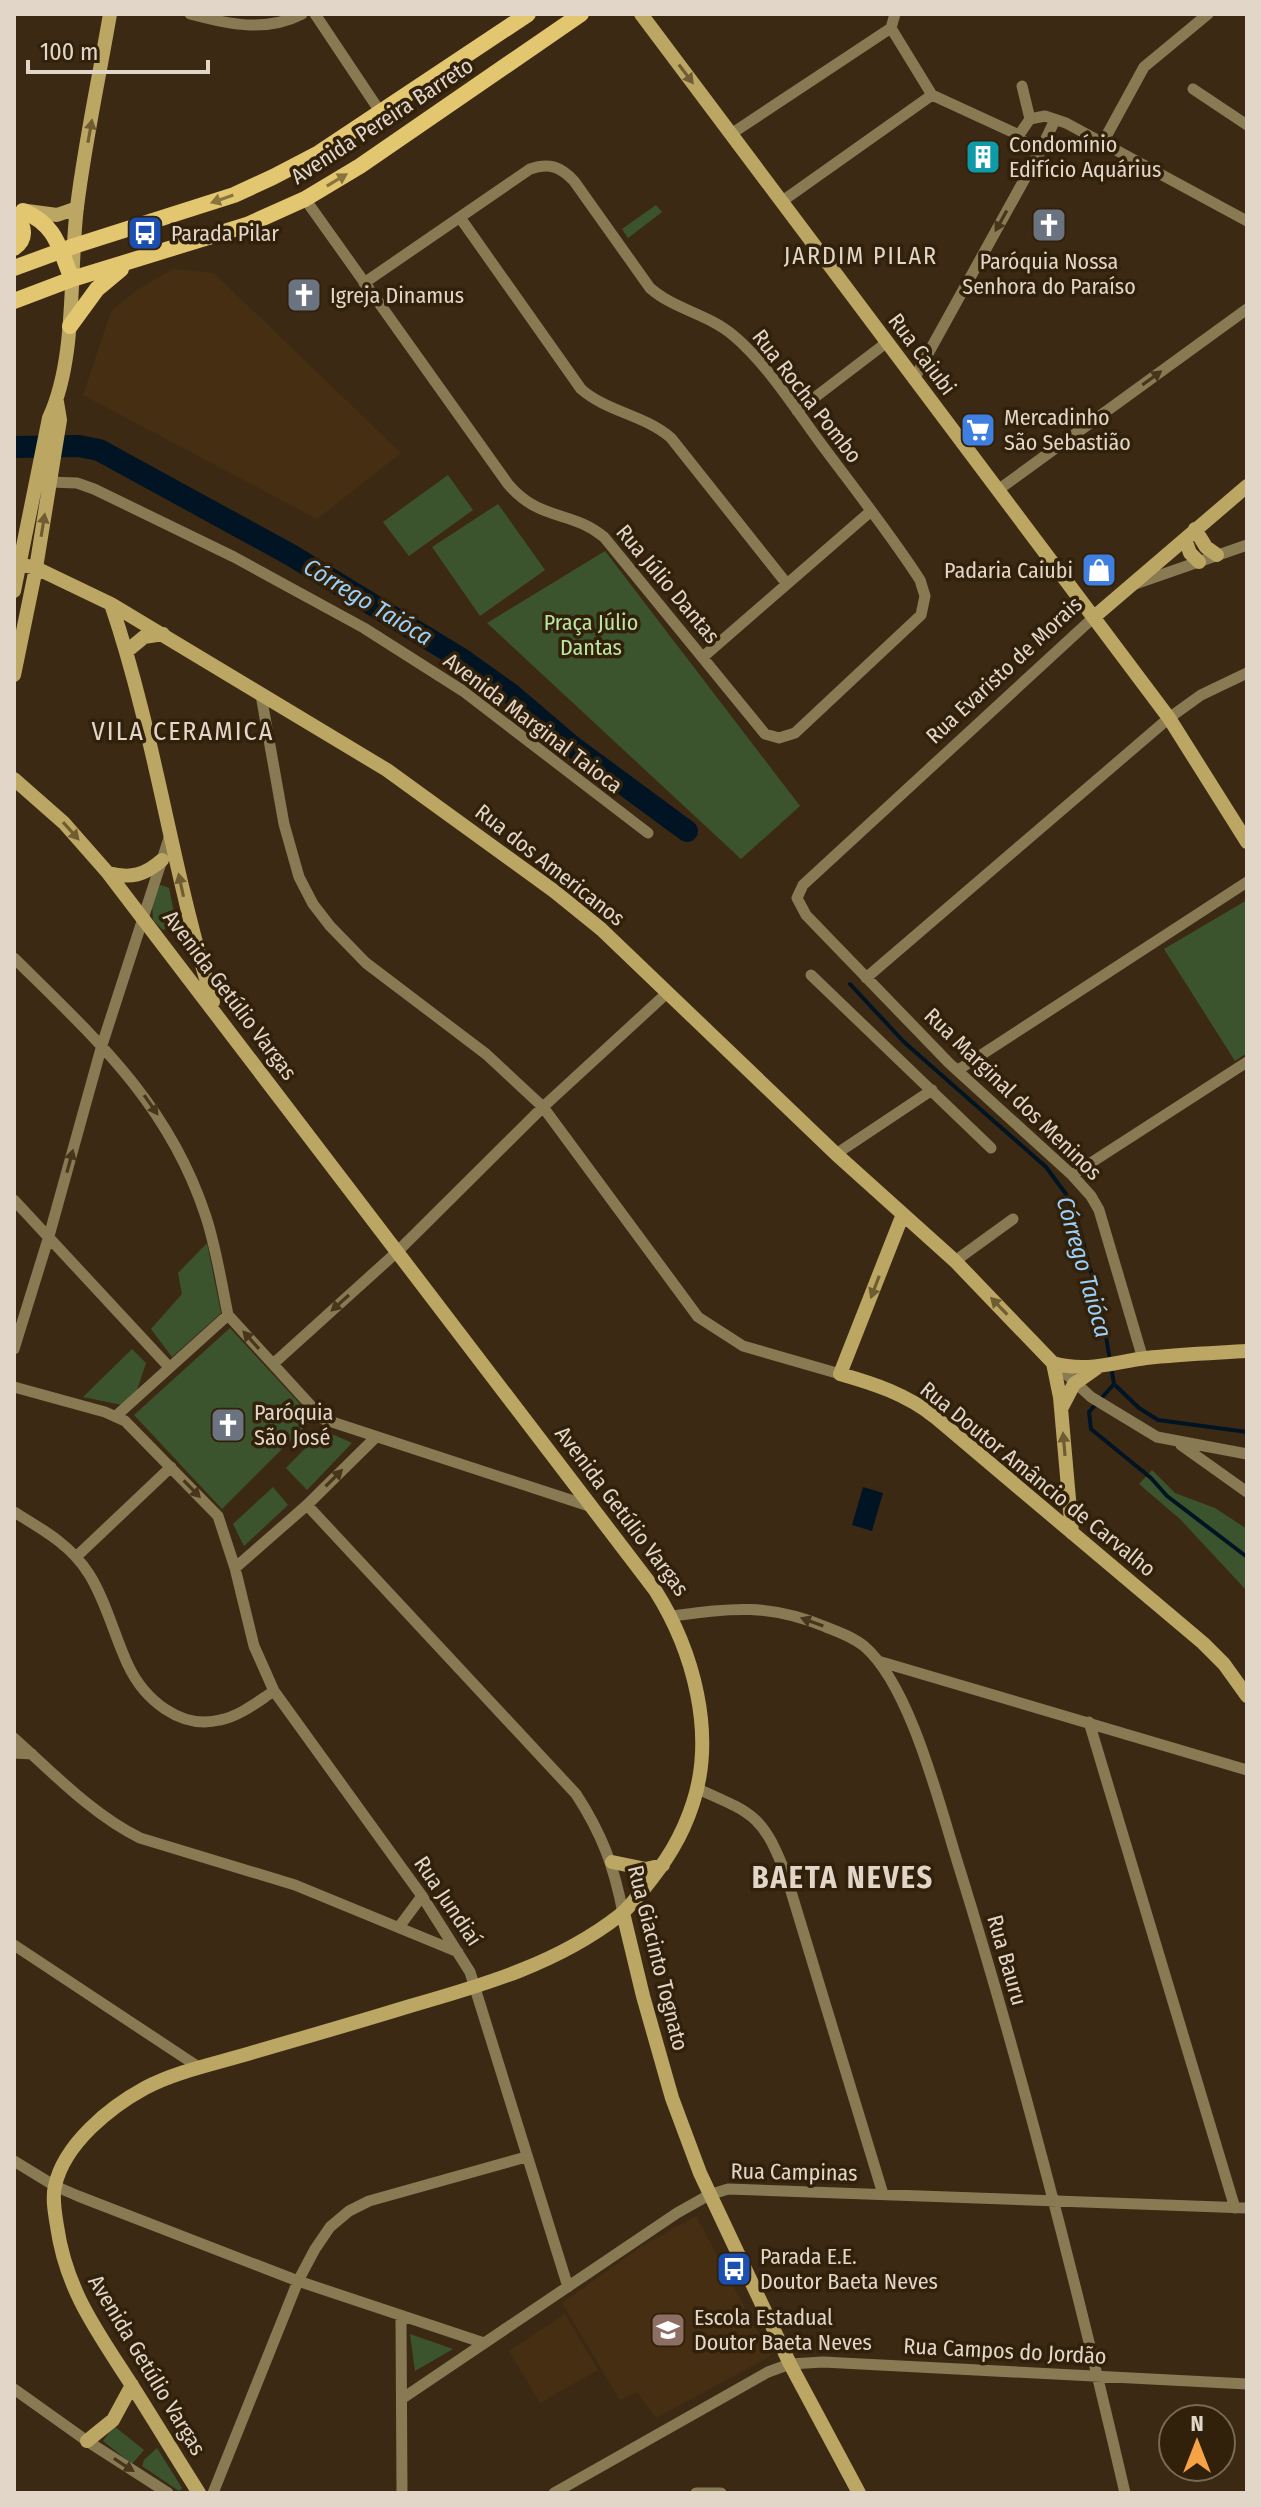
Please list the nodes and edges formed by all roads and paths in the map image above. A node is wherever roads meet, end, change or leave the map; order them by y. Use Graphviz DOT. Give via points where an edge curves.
graph roads {
  1 [pos="110,14"];
  2 [pos="190,14"];
  3 [pos="302,14"];
  4 [pos="315,14"];
  5 [pos="528,14"];
  6 [pos="581,14"];
  7 [pos="641,14"];
  8 [pos="895,14"];
  9 [pos="1208,14"];
  10 [pos="891,28"];
  11 [pos="1022,86"];
  12 [pos="1193,89"];
  13 [pos="932,95"];
  14 [pos="381,113"];
  15 [pos="1030,119"];
  16 [pos="1055,120"];
  17 [pos="1247,125"];
  18 [pos="731,134"];
  19 [pos="1019,135"];
  20 [pos="1103,142"];
  21 [pos="1039,153"];
  22 [pos="305,199"];
  23 [pos="781,202"];
  24 [pos="77,208"];
  25 [pos="17,212"];
  26 [pos="461,219"];
  27 [pos="1247,221"];
  28 [pos="14,248"];
  29 [pos="67,248"];
  30 [pos="135,260"];
  31 [pos="14,268"];
  32 [pos="72,279"];
  33 [pos="364,283"];
  34 [pos="14,301"];
  35 [pos="1247,309"];
  36 [pos="70,326"];
  37 [pos="886,343"];
  38 [pos="914,379"];
  39 [pos="797,411"];
  40 [pos="48,452"];
  41 [pos="50,482"];
  42 [pos="1247,486"];
  43 [pos="998,490"];
  44 [pos="871,511"];
  45 [pos="1190,534"];
  46 [pos="1247,545"];
  47 [pos="1217,555"];
  48 [pos="1199,562"];
  49 [pos="19,564"];
  50 [pos="36,568"];
  51 [pos="787,584"];
  52 [pos="1131,585"];
  53 [pos="14,591"];
  54 [pos="924,602"];
  55 [pos="111,604"];
  56 [pos="1094,617"];
  57 [pos="163,634"];
  58 [pos="127,651"];
  59 [pos="703,657"];
  60 [pos="1247,673"];
  61 [pos="14,675"];
  62 [pos="261,695"];
  63 [pos="1169,718"];
  64 [pos="14,779"];
  65 [pos="648,833"];
  66 [pos="170,835"];
  67 [pos="1247,842"];
  68 [pos="162,860"];
  69 [pos="108,873"];
  70 [pos="1247,882"];
  71 [pos="798,893"];
  72 [pos="142,917"];
  73 [pos="14,958"];
  74 [pos="811,975"];
  75 [pos="866,978"];
  76 [pos="667,993"];
  77 [pos="217,1014"];
  78 [pos="102,1045"];
  79 [pos="1247,1062"];
  80 [pos="958,1070"];
  81 [pos="932,1090"];
  82 [pos="543,1107"];
  83 [pos="991,1148"];
  84 [pos="836,1154"];
  85 [pos="1072,1175"];
  86 [pos="14,1200"];
  87 [pos="903,1214"];
  88 [pos="1013,1219"];
  89 [pos="49,1236"];
  90 [pos="398,1251"];
  91 [pos="955,1261"];
  92 [pos="228,1315"];
  93 [pos="14,1349"];
  94 [pos="1247,1351"];
  95 [pos="1143,1359"];
  96 [pos="1053,1363"];
  97 [pos="273,1364"];
  98 [pos="169,1367"];
  99 [pos="1100,1367"];
  100 [pos="840,1374"];
  101 [pos="1074,1384"];
  102 [pos="14,1387"];
  103 [pos="1061,1410"];
  104 [pos="116,1416"];
  105 [pos="376,1437"];
  106 [pos="1178,1442"];
  107 [pos="1247,1454"];
  108 [pos="171,1467"];
  109 [pos="1247,1492"];
  110 [pos="307,1505"];
  111 [pos="592,1507"];
  112 [pos="14,1512"];
  113 [pos="1072,1533"];
  114 [pos="77,1556"];
  115 [pos="235,1568"];
  116 [pos="672,1616"];
  117 [pos="878,1661"];
  118 [pos="274,1691"];
  119 [pos="1247,1696"];
  120 [pos="1089,1722"];
  121 [pos="14,1738"];
  122 [pos="14,1753"];
  123 [pos="32,1754"];
  124 [pos="1247,1770"];
  125 [pos="698,1789"];
  126 [pos="612,1862"];
  127 [pos="663,1865"];
  128 [pos="422,1896"];
  129 [pos="623,1913"];
  130 [pos="399,1927"];
  131 [pos="14,1945"];
  132 [pos="459,1953"];
  133 [pos="476,1987"];
  134 [pos="200,2068"];
  135 [pos="526,2157"];
  136 [pos="14,2161"];
  137 [pos="55,2186"];
  138 [pos="883,2194"];
  139 [pos="709,2195"];
  140 [pos="1055,2201"];
  141 [pos="1241,2208"];
  142 [pos="298,2281"];
  143 [pos="568,2287"];
  144 [pos="401,2318"];
  145 [pos="484,2343"];
  146 [pos="790,2364"];
  147 [pos="1098,2376"];
  148 [pos="1247,2384"];
  149 [pos="132,2385"];
  150 [pos="14,2389"];
  151 [pos="403,2398"];
  152 [pos="87,2441"];
  153 [pos="168,2493"];
  154 [pos="199,2493"];
  155 [pos="213,2493"];
  156 [pos="402,2493"];
  157 [pos="554,2493"];
  158 [pos="696,2493"];
  159 [pos="721,2493"];
  160 [pos="859,2493"];
  161 [pos="1125,2493"];
  24 -- 1 [label="street, one-way"];
  2 -- 3 [label="street" via="251,26"];
  4 -- 14 [label="street"];
  5 -- 14 [label="main road, Avenida Pereira Barreto"];
  22 -- 6 [label="main road, Avenida Pereira Barreto, one-way"];
  7 -- 18 [label="street, Rua Caiubi, one-way"];
  8 -- 10 [label="street"];
  9 -- 20 [label="street" via="1144,67"];
  10 -- 13 [label="street"];
  10 -- 18 [label="street"];
  11 -- 15 [label="street"];
  12 -- 17 [label="street"];
  13 -- 19 [label="street"];
  13 -- 23 [label="street"];
  14 -- 29 [label="main road, Avenida Pereira Barreto, one-way" via="319,153 234,195"];
  15 -- 16 [label="street"];
  15 -- 19 [label="street"];
  16 -- 20 [label="street"];
  16 -- 21 [label="street"];
  18 -- 23 [label="street, Rua Caiubi"];
  19 -- 21 [label="street"];
  20 -- 27 [label="street"];
  21 -- 38 [label="street, one-way"];
  22 -- 30 [label="main road, Avenida Pereira Barreto" via="247,225"];
  22 -- 33 [label="street, Rua Júlio Dantas"];
  23 -- 37 [label="street, Rua Caiubi"];
  24 -- 25 [label="street" via="57,215"];
  24 -- 29 [label="street"];
  25 -- 28 [label="main road" via="24,233"];
  25 -- 29 [label="main road" via="46,223"];
  26 -- 33 [label="street, Rua Rocha Pombo"];
  26 -- 39 [label="street, Rua Rocha Pombo" via="530,169 550,165 564,170 650,288 729,332"];
  26 -- 51 [label="street" via="581,389 671,438"];
  29 -- 31 [label="main road, Avenida Pereira Barreto"];
  29 -- 32 [label="main road"];
  30 -- 32 [label="main road, Avenida Pereira Barreto"];
  30 -- 36 [label="main road" via="97,289"];
  32 -- 34 [label="main road, Avenida Pereira Barreto"];
  32 -- 36 [label="street"];
  33 -- 59 [label="street, Rua Júlio Dantas" via="517,495 543,512 596,530"];
  43 -- 35 [label="street, one-way"];
  36 -- 40 [label="street"];
  37 -- 38 [label="street, Rua Caiubi"];
  37 -- 39 [label="street"];
  38 -- 43 [label="street, Rua Caiubi"];
  39 -- 44 [label="street, Rua Rocha Pombo"];
  40 -- 41 [label="street"];
  40 -- 49 [label="street"];
  50 -- 41 [label="street, one-way"];
  41 -- 65 [label="street, Avenida Marginal Taioca" via="94,489 364,628 463,691"];
  42 -- 45 [label="street, Rua Evaristo de Morais"];
  43 -- 56 [label="street, Rua Caiubi"];
  44 -- 51 [label="street"];
  44 -- 54 [label="street, Rua Rocha Pombo" via="920,580"];
  45 -- 47 [label="street"];
  45 -- 48 [label="street" via="1190,553"];
  45 -- 52 [label="street, Rua Evaristo de Morais"];
  46 -- 47 [label="street"];
  47 -- 48 [label="street"];
  48 -- 52 [label="street"];
  49 -- 50 [label="street, Rua dos Americanos"];
  49 -- 53 [label="street"];
  50 -- 55 [label="street, Rua dos Americanos"];
  50 -- 61 [label="street"];
  51 -- 59 [label="street"];
  52 -- 56 [label="street, Rua Evaristo de Morais"];
  54 -- 59 [label="street, Rua Júlio Dantas" via="918,620 785,737 765,734"];
  55 -- 57 [label="street, Rua dos Americanos"];
  55 -- 58 [label="street"];
  56 -- 63 [label="street, Rua Caiubi"];
  56 -- 71 [label="street, Rua Evaristo de Morais"];
  57 -- 58 [label="street" via="144,637"];
  57 -- 62 [label="street, Rua dos Americanos"];
  58 -- 66 [label="street"];
  60 -- 63 [label="street"];
  62 -- 76 [label="street, Rua dos Americanos" via="387,770 554,891"];
  62 -- 82 [label="street, Rua Doutor Amâncio de Carvalho" via="284,824 313,904 366,963 486,1054"];
  63 -- 67 [label="street, Rua Caiubi"];
  63 -- 75 [label="street"];
  64 -- 69 [label="street, Avenida Getúlio Vargas, one-way" via="64,823"];
  66 -- 68 [label="street"];
  77 -- 66 [label="street, one-way"];
  68 -- 69 [label="street" via="134,876"];
  68 -- 72 [label="street"];
  69 -- 72 [label="street, Avenida Getúlio Vargas"];
  70 -- 80 [label="street"];
  71 -- 75 [label="street, Rua Marginal dos Meninos" via="806,915"];
  72 -- 77 [label="street, Avenida Getúlio Vargas"];
  72 -- 78 [label="street"];
  73 -- 78 [label="street"];
  74 -- 81 [label="street"];
  75 -- 80 [label="street, Rua Marginal dos Meninos"];
  76 -- 82 [label="street"];
  76 -- 84 [label="street, Rua dos Americanos"];
  77 -- 90 [label="street, Avenida Getúlio Vargas"];
  89 -- 78 [label="street, one-way"];
  78 -- 92 [label="street, one-way" via="140,1089 184,1162 206,1217"];
  79 -- 85 [label="street"];
  80 -- 85 [label="street, Rua Marginal dos Meninos"];
  81 -- 83 [label="street"];
  81 -- 84 [label="street"];
  82 -- 90 [label="street"];
  82 -- 100 [label="street, Rua Doutor Amâncio de Carvalho" via="698,1317 743,1346"];
  84 -- 87 [label="street, Rua dos Americanos"];
  85 -- 95 [label="street, Rua Marginal dos Meninos" via="1099,1210"];
  86 -- 89 [label="street"];
  87 -- 91 [label="street, Rua dos Americanos"];
  87 -- 100 [label="street, one-way"];
  88 -- 91 [label="street"];
  89 -- 93 [label="street"];
  89 -- 98 [label="street"];
  90 -- 97 [label="street, one-way"];
  90 -- 111 [label="street, Avenida Getúlio Vargas"];
  96 -- 91 [label="street, Rua dos Americanos, one-way"];
  97 -- 92 [label="street, one-way"];
  92 -- 98 [label="street"];
  94 -- 95 [label="street"];
  95 -- 99 [label="street"];
  96 -- 99 [label="street"];
  96 -- 101 [label="street"];
  96 -- 103 [label="street"];
  97 -- 105 [label="street" via="323,1419"];
  98 -- 104 [label="street"];
  99 -- 101 [label="street"];
  100 -- 113 [label="street, Rua Doutor Amâncio de Carvalho" via="917,1403"];
  101 -- 103 [label="street"];
  101 -- 106 [label="street" via="1146,1432"];
  102 -- 104 [label="street"];
  113 -- 103 [label="street, one-way"];
  104 -- 108 [label="street, Rua Jundiaí"];
  110 -- 105 [label="street, one-way"];
  105 -- 111 [label="street"];
  106 -- 107 [label="street"];
  106 -- 109 [label="street"];
  108 -- 114 [label="street"];
  108 -- 115 [label="street, Rua Jundiaí, one-way" via="218,1516"];
  110 -- 115 [label="street"];
  110 -- 126 [label="street, Rua Giacinto Tognato" via="576,1794"];
  111 -- 116 [label="street, Avenida Getúlio Vargas"];
  112 -- 114 [label="street"];
  113 -- 119 [label="street, Rua Doutor Amâncio de Carvalho" via="1203,1643"];
  114 -- 118 [label="street" via="140,1687 164,1710 190,1720 218,1721"];
  115 -- 118 [label="street, Rua Jundiaí" via="254,1646"];
  117 -- 116 [label="street, Rua Bauru, one-way" via="840,1632 774,1610 736,1608"];
  116 -- 125 [label="street, Avenida Getúlio Vargas" via="687,1651 703,1733"];
  117 -- 120 [label="street"];
  117 -- 140 [label="street, Rua Bauru" via="922,1750"];
  118 -- 128 [label="street, Rua Jundiaí"];
  120 -- 124 [label="street"];
  120 -- 141 [label="street"];
  121 -- 123 [label="street"];
  122 -- 123 [label="street"];
  123 -- 130 [label="street" via="111,1821 140,1838 285,1882"];
  125 -- 127 [label="street, Avenida Getúlio Vargas" via="683,1833"];
  125 -- 138 [label="street" via="754,1817 776,1850"];
  126 -- 127 [label="street" via="646,1869"];
  126 -- 129 [label="street, Rua Giacinto Tognato"];
  127 -- 129 [label="street, Avenida Getúlio Vargas"];
  128 -- 130 [label="street"];
  128 -- 132 [label="street, Rua Jundiaí"];
  129 -- 133 [label="street, Avenida Getúlio Vargas" via="576,1945"];
  129 -- 139 [label="street, Rua Giacinto Tognato" via="672,2098"];
  130 -- 132 [label="street"];
  131 -- 134 [label="street"];
  132 -- 133 [label="street, Rua Jundiaí"];
  133 -- 134 [label="street, Avenida Getúlio Vargas"];
  133 -- 135 [label="street, Rua Jundiaí"];
  134 -- 137 [label="street, Avenida Getúlio Vargas" via="148,2086 115,2106 85,2134"];
  135 -- 142 [label="street" via="349,2211 330,2227"];
  135 -- 143 [label="street, Rua Jundiaí"];
  136 -- 137 [label="street"];
  137 -- 142 [label="street"];
  137 -- 149 [label="street, Avenida Getúlio Vargas" via="60,2250 73,2290"];
  138 -- 139 [label="street, Rua Campinas" via="746,2188"];
  138 -- 140 [label="street, Rua Campinas"];
  139 -- 143 [label="street, Rua Campinas"];
  139 -- 146 [label="street, Rua Giacinto Tognato"];
  140 -- 141 [label="street, Rua Campinas"];
  140 -- 147 [label="street, Rua Bauru"];
  142 -- 144 [label="street"];
  142 -- 155 [label="street"];
  143 -- 145 [label="street, Rua Campinas"];
  144 -- 145 [label="street"];
  144 -- 151 [label="street"];
  145 -- 151 [label="street, Rua Campinas"];
  146 -- 147 [label="street, Rua Campos do Jordão"];
  146 -- 157 [label="street, Rua Campos do Jordão"];
  146 -- 160 [label="street, Rua Giacinto Tognato"];
  147 -- 148 [label="street, Rua Campos do Jordão"];
  147 -- 161 [label="street, Rua Bauru"];
  149 -- 152 [label="street" via="113,2420"];
  149 -- 154 [label="street, Avenida Getúlio Vargas"];
  150 -- 152 [label="street"];
  151 -- 156 [label="street"];
  152 -- 153 [label="street, one-way"];
  158 -- 159 [label="street"];
}
